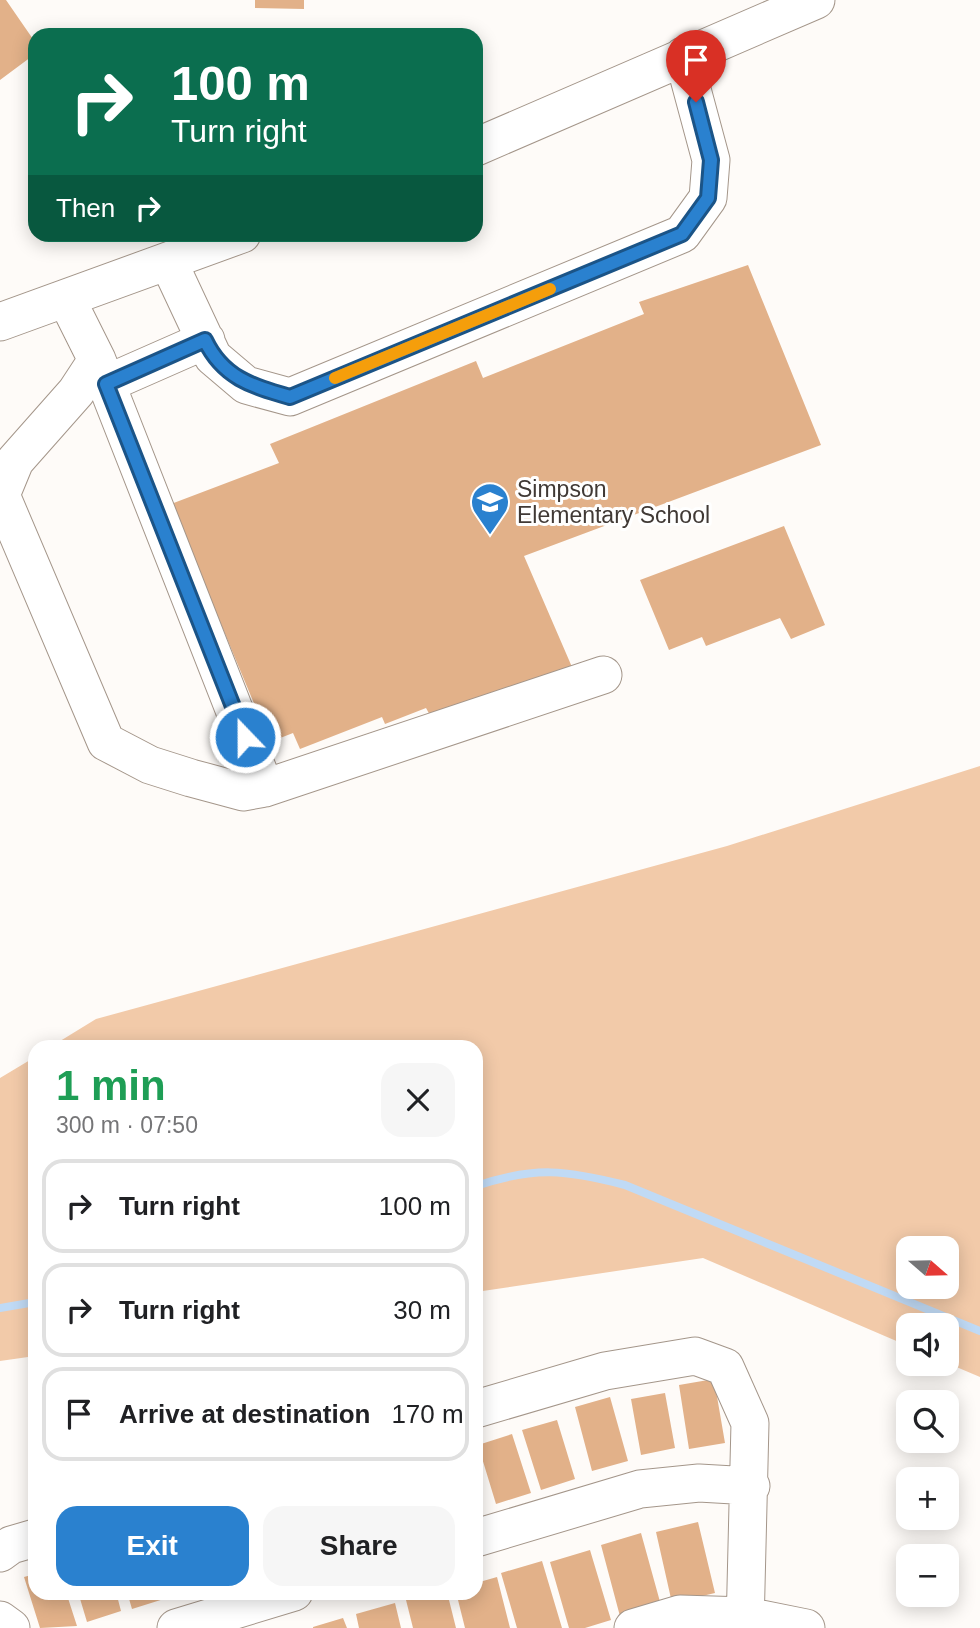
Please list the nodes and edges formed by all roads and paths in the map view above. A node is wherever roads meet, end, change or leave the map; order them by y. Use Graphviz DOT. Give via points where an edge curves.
graph roads {
  1 [pos="817,0"];
  2 [pos="683,56"];
  3 [pos="483,143"];
  4 [pos="220,242"];
  5 [pos="168,261"];
  6 [pos="66,298"];
  7 [pos="0,322"];
  8 [pos="205,340"];
  9 [pos="101,372"];
  10 [pos="603,675"];
  11 [pos="265,788"];
  12 [pos="483,1407"];
  13 [pos="751,1486"];
  14 [pos="483,1536"];
  15 [pos="28,1540"];
  16 [pos="0,1553"];
  17 [pos="269,1600"];
  18 [pos="0,1620"];
  19 [pos="746,1622"];
  20 [pos="11,1628"];
  21 [pos="176,1628"];
  22 [pos="633,1628"];
  23 [pos="806,1628"];
  1 -- 2 [label="street"];
  2 -- 3 [label="street"];
  2 -- 8 [label="street" via="711,160 708,198 682,234 290,397 246,385 214,357"];
  4 -- 5 [label="street"];
  5 -- 6 [label="street"];
  5 -- 8 [label="street"];
  6 -- 7 [label="street"];
  6 -- 9 [label="street"];
  8 -- 9 [label="street"];
  9 -- 11 [label="street"];
  9 -- 11 [label="street" via="76,392 15,461 1,495 106,742 150,765 191,778 243,792"];
  10 -- 11 [label="street"];
  12 -- 13 [label="street" via="605,1371 695,1356 725,1367 750,1423"];
  13 -- 14 [label="street" via="699,1483 640,1489"];
  13 -- 19 [label="street"];
  15 -- 16 [label="street"];
  17 -- 21 [label="street"];
  18 -- 20 [label="street"];
  19 -- 22 [label="street" via="680,1614"];
  19 -- 23 [label="street"];
}
